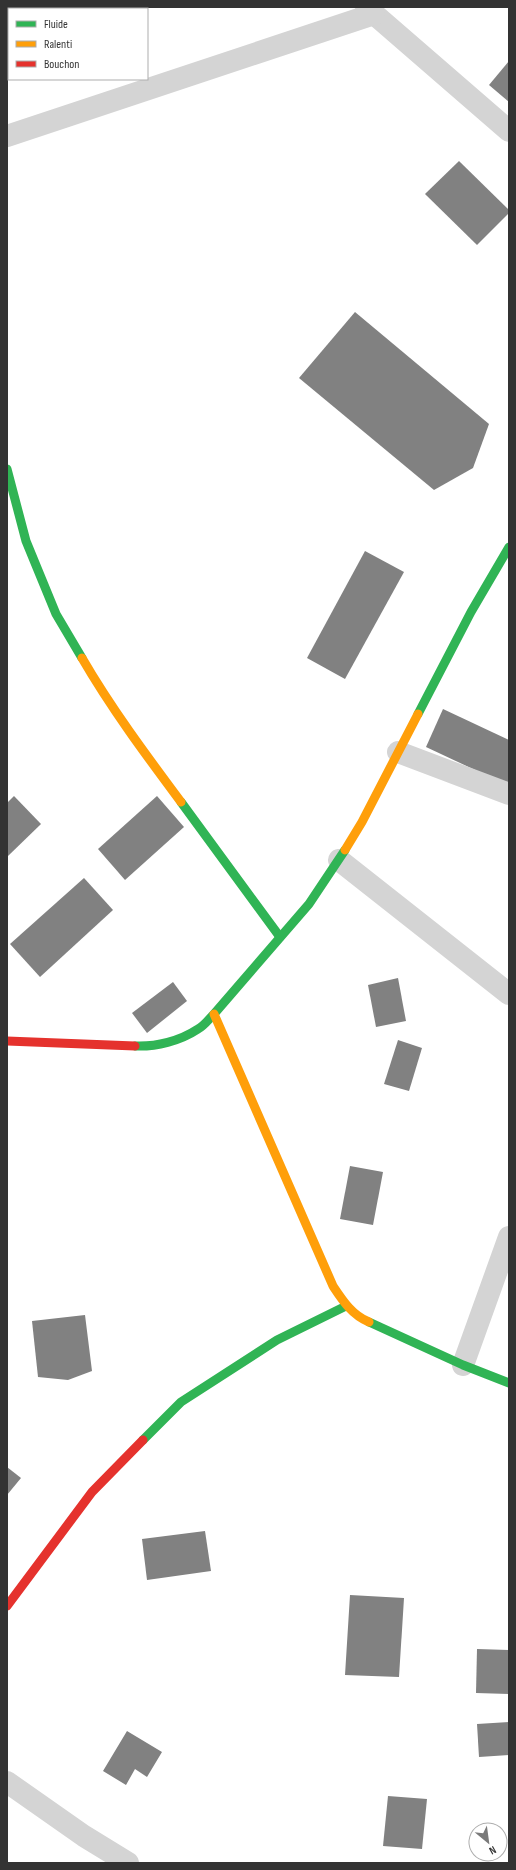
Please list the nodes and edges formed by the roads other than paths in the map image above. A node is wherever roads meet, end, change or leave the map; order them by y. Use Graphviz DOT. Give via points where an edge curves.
graph roads {
  1 [pos="370,10"];
  2 [pos="509,131"];
  3 [pos="7,136"];
  4 [pos="7,469"];
  5 [pos="509,547"];
  6 [pos="398,752"];
  7 [pos="509,794"];
  8 [pos="339,860"];
  9 [pos="280,938"];
  10 [pos="509,994"];
  11 [pos="214,1014"];
  12 [pos="7,1041"];
  13 [pos="509,1236"];
  14 [pos="346,1306"];
  15 [pos="463,1365"];
  16 [pos="509,1383"];
  17 [pos="7,1606"];
  18 [pos="7,1782"];
  19 [pos="128,1863"];
  1 -- 2 [label="street"];
  1 -- 3 [label="street"];
  4 -- 9 [label="street" via="26,541 56,614 93,678"];
  5 -- 6 [label="street" via="471,612"];
  6 -- 7 [label="street"];
  6 -- 8 [label="street"];
  8 -- 9 [label="street" via="309,904"];
  8 -- 10 [label="street"];
  9 -- 11 [label="street"];
  11 -- 12 [label="street" via="199,1028 176,1040 149,1047"];
  11 -- 14 [label="street" via="333,1286"];
  13 -- 15 [label="street"];
  14 -- 15 [label="street" via="361,1320"];
  14 -- 17 [label="street" via="277,1340 181,1402 92,1492"];
  15 -- 16 [label="street"];
  18 -- 19 [label="street" via="84,1836"];
}
